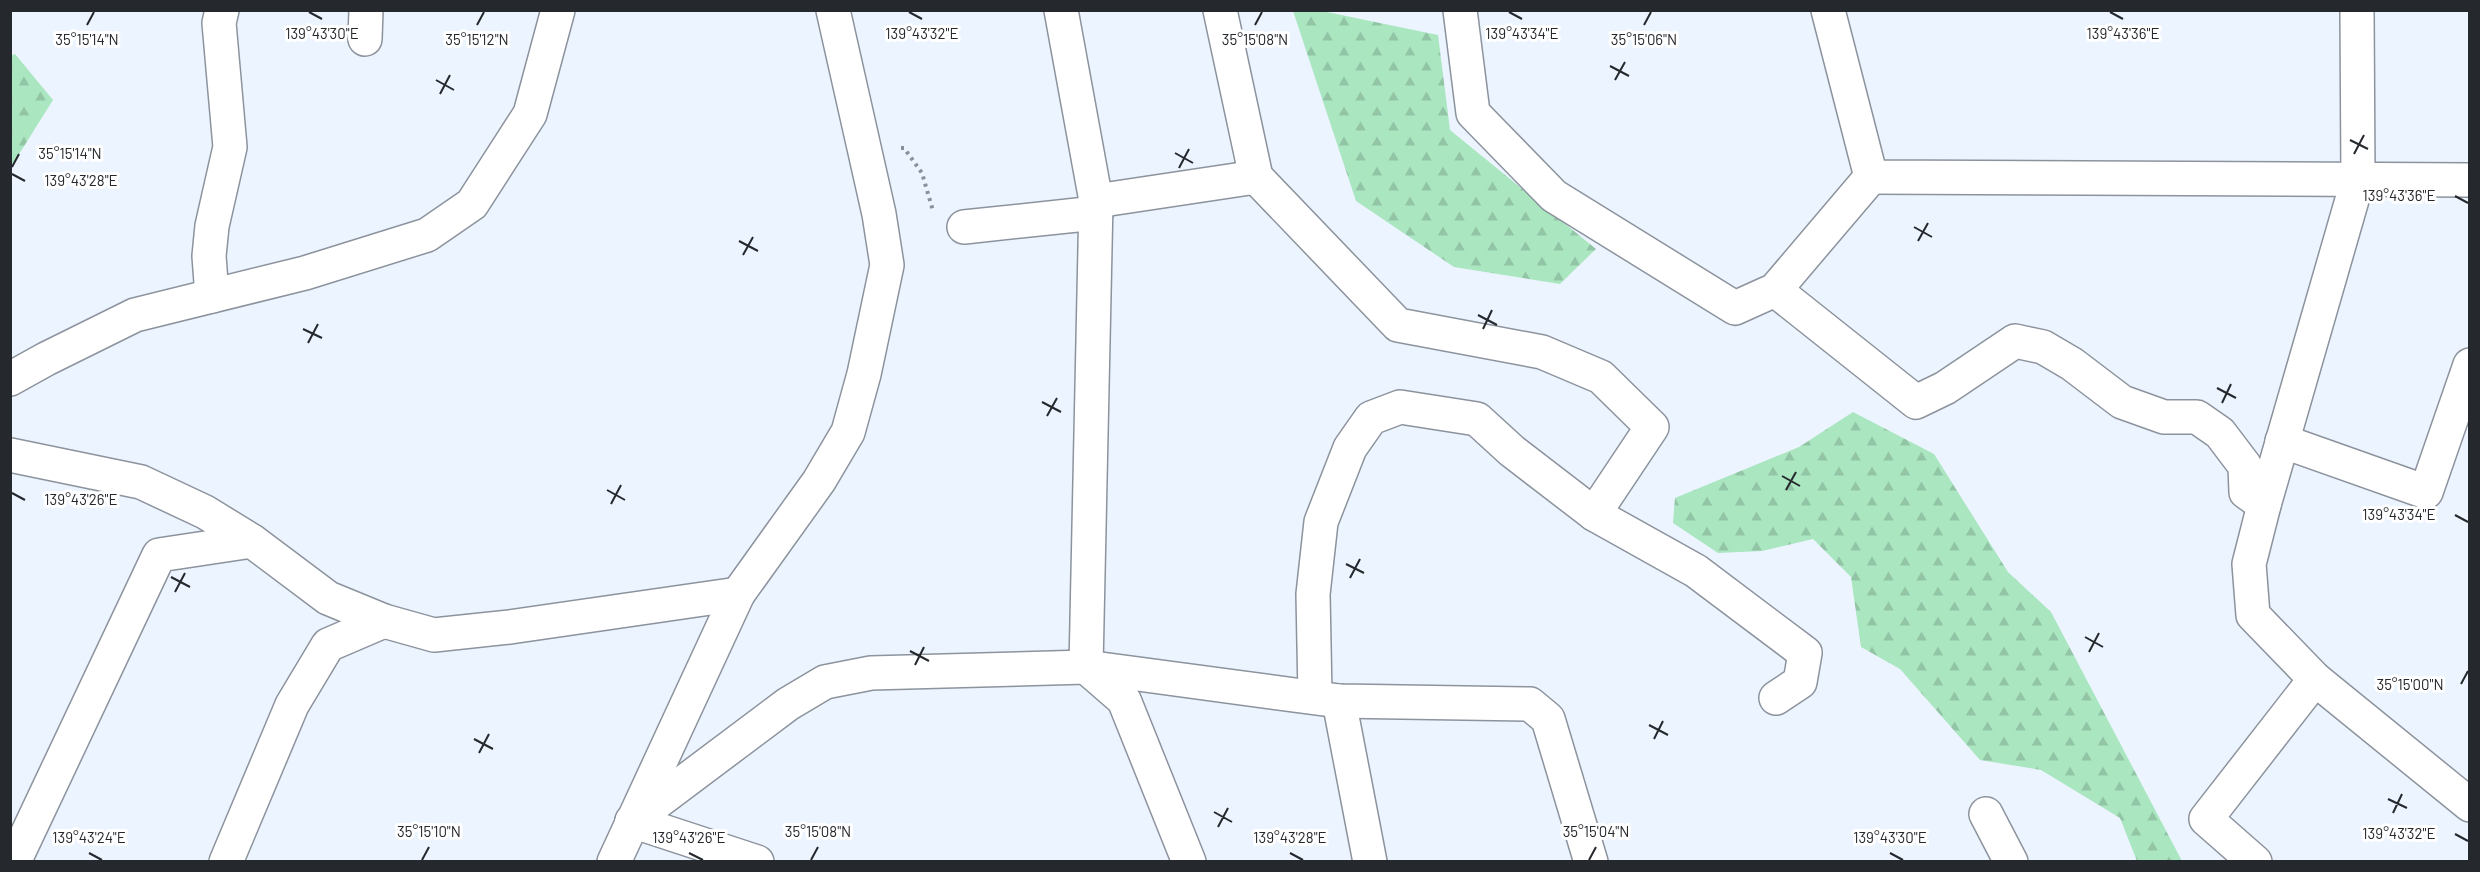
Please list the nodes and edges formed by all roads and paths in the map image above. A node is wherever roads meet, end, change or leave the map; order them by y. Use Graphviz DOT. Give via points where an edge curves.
graph roads {
  1 [pos="222,10"];
  2 [pos="558,10"];
  3 [pos="833,10"];
  4 [pos="1060,10"];
  5 [pos="1220,10"];
  6 [pos="1460,10"];
  7 [pos="1828,10"];
  8 [pos="2356,10"];
  9 [pos="865,151"];
  10 [pos="1256,177"];
  11 [pos="1871,177"];
  12 [pos="2358,179"];
  13 [pos="2469,180"];
  14 [pos="1096,207"];
  15 [pos="964,227"];
  16 [pos="1775,290"];
  17 [pos="212,296"];
  18 [pos="2469,365"];
  19 [pos="10,379"];
  20 [pos="2282,441"];
  21 [pos="10,455"];
  22 [pos="2264,505"];
  23 [pos="1594,514"];
  24 [pos="252,541"];
  25 [pos="738,594"];
  26 [pos="384,621"];
  27 [pos="1086,667"];
  28 [pos="2315,679"];
  29 [pos="1327,698"];
  30 [pos="1776,698"];
  31 [pos="2469,805"];
  32 [pos="1986,814"];
  33 [pos="632,821"];
  34 [pos="14,861"];
  35 [pos="226,861"];
  36 [pos="614,861"];
  37 [pos="757,861"];
  38 [pos="1189,861"];
  39 [pos="1370,861"];
  40 [pos="1591,861"];
  41 [pos="2011,861"];
  42 [pos="2255,861"];
  1 -- 17 [label="street" via="219,23 230,147 212,226"];
  2 -- 17 [label="street" via="530,114 472,204 427,235 305,273"];
  3 -- 9 [label="street"];
  4 -- 14 [label="street"];
  5 -- 10 [label="street"];
  6 -- 16 [label="street" via="1473,113 1554,196 1735,308"];
  7 -- 11 [label="street"];
  8 -- 12 [label="street"];
  9 -- 15 [label="path" via="904,148 922,173 938,229"];
  9 -- 25 [label="street" via="887,265 848,432 819,481"];
  10 -- 14 [label="street"];
  10 -- 23 [label="street" via="1398,325 1542,352 1601,377 1652,427"];
  11 -- 12 [label="street"];
  11 -- 16 [label="street"];
  12 -- 13 [label="street"];
  12 -- 20 [label="street"];
  14 -- 15 [label="street"];
  14 -- 27 [label="street"];
  16 -- 22 [label="street" via="1916,402 2015,341 2043,346 2122,402 2164,417 2198,417 2220,433 2245,465 2246,492"];
  17 -- 19 [label="street" via="135,315"];
  18 -- 20 [label="street" via="2426,492"];
  20 -- 22 [label="street"];
  21 -- 24 [label="street" via="141,482 204,512"];
  22 -- 28 [label="street" via="2249,564 2253,615"];
  23 -- 29 [label="street" via="1477,419 1400,407 1371,418 1350,448 1321,522 1312,594"];
  23 -- 30 [label="street" via="1696,571 1805,653 1800,682"];
  24 -- 26 [label="street" via="328,598"];
  24 -- 34 [label="street" via="159,555"];
  25 -- 26 [label="street" via="434,635"];
  25 -- 33 [label="street"];
  26 -- 35 [label="street" via="328,645 292,705"];
  27 -- 29 [label="street"];
  27 -- 33 [label="street" via="872,673 825,682 788,704"];
  27 -- 38 [label="street" via="1124,700"];
  28 -- 31 [label="street"];
  28 -- 42 [label="street" via="2206,819"];
  29 -- 39 [label="street"];
  29 -- 40 [label="street" via="1530,705 1548,719"];
  32 -- 41 [label="street"];
  33 -- 36 [label="street"];
  33 -- 37 [label="street"];
}
